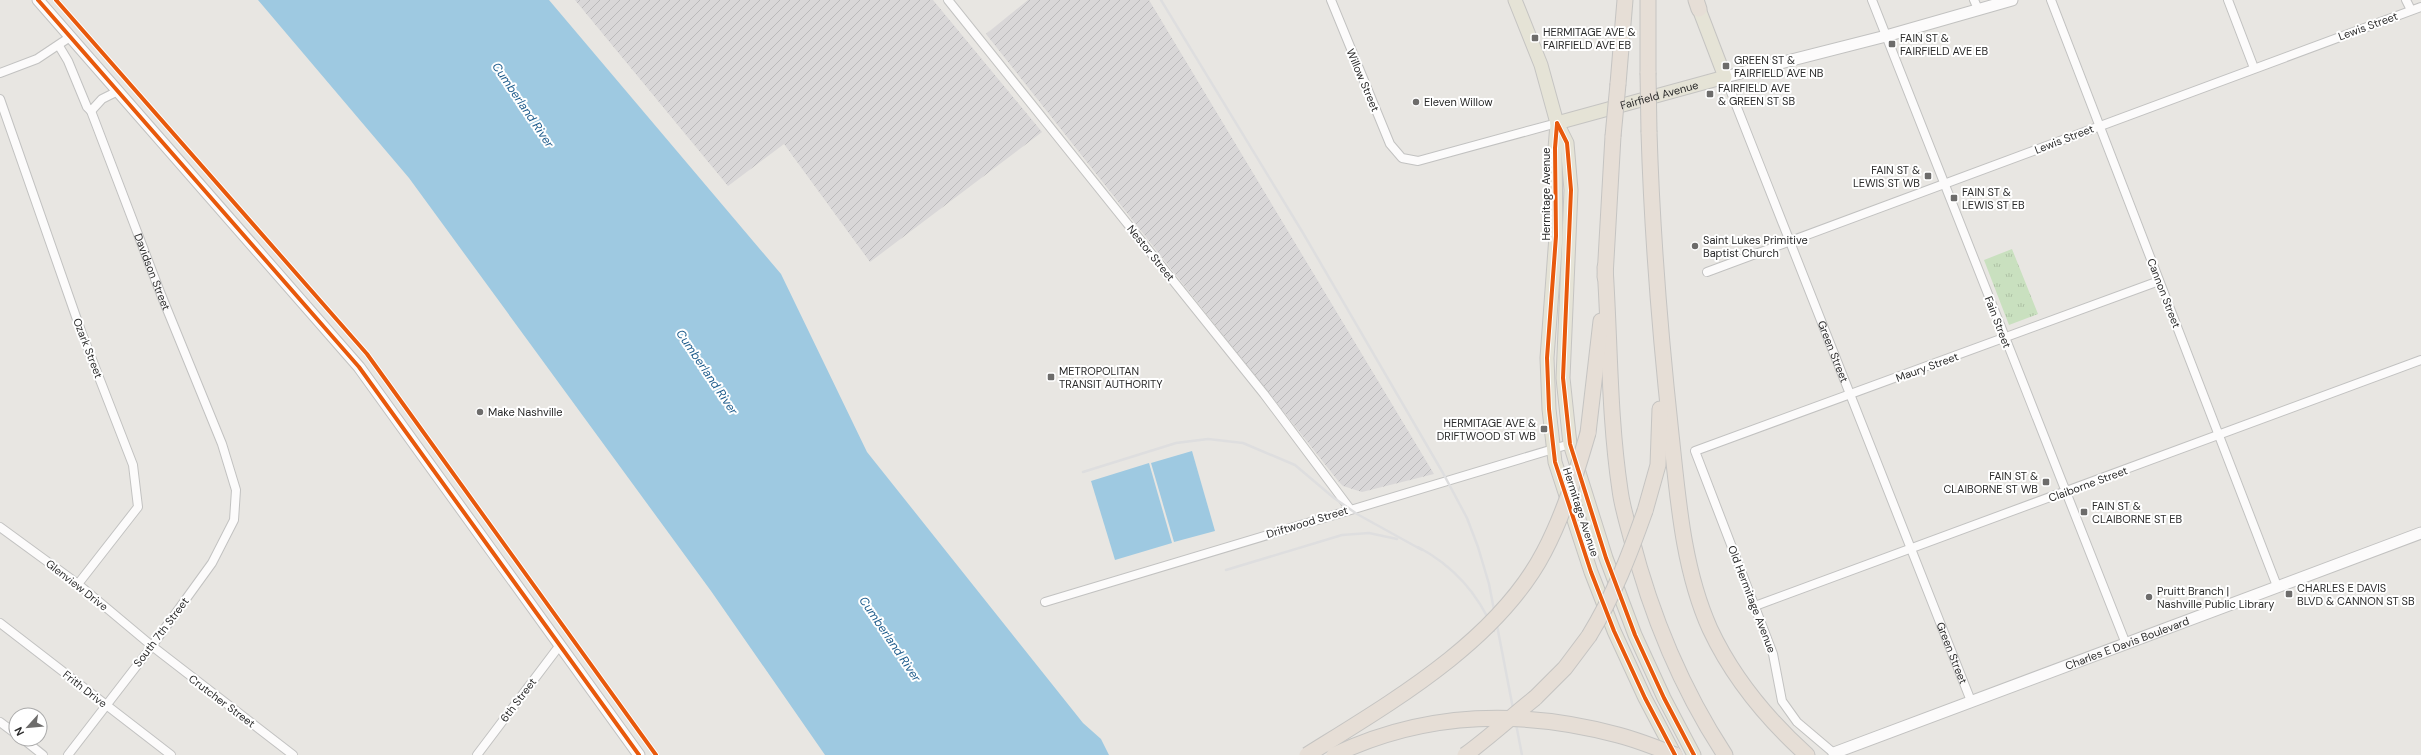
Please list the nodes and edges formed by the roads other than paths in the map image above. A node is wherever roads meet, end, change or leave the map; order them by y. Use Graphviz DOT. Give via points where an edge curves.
graph roads {
  1 [pos="38,0"];
  2 [pos="948,0"];
  3 [pos="1331,0"];
  4 [pos="1515,0"];
  5 [pos="1624,0"];
  6 [pos="1648,0"];
  7 [pos="1872,0"];
  8 [pos="2012,0"];
  9 [pos="2050,0"];
  10 [pos="2228,0"];
  11 [pos="2406,0"];
  12 [pos="1698,3"];
  13 [pos="1976,4"];
  14 [pos="2421,7"];
  15 [pos="2410,10"];
  16 [pos="1886,36"];
  17 [pos="70,37"];
  18 [pos="59,46"];
  19 [pos="2254,68"];
  20 [pos="0,74"];
  21 [pos="1725,77"];
  22 [pos="118,91"];
  23 [pos="0,99"];
  24 [pos="91,111"];
  25 [pos="1557,123"];
  26 [pos="2099,126"];
  27 [pos="1400,157"];
  28 [pos="1944,184"];
  29 [pos="1788,240"];
  30 [pos="1605,267"];
  31 [pos="1707,272"];
  32 [pos="2159,281"];
  33 [pos="2005,339"];
  34 [pos="1661,344"];
  35 [pos="2421,360"];
  36 [pos="1850,396"];
  37 [pos="2219,436"];
  38 [pos="1570,444"];
  39 [pos="1553,450"];
  40 [pos="1695,451"];
  41 [pos="2065,492"];
  42 [pos="236,501"];
  43 [pos="1350,509"];
  44 [pos="0,527"];
  45 [pos="2421,532"];
  46 [pos="1911,548"];
  47 [pos="78,584"];
  48 [pos="2278,586"];
  49 [pos="1045,602"];
  50 [pos="1755,606"];
  51 [pos="0,623"];
  52 [pos="2126,644"];
  53 [pos="560,645"];
  54 [pos="152,646"];
  55 [pos="1971,701"];
  56 [pos="106,705"];
  57 [pos="32,747"];
  58 [pos="1835,754"];
  59 [pos="43,755"];
  60 [pos="68,755"];
  61 [pos="171,755"];
  62 [pos="293,755"];
  63 [pos="477,755"];
  64 [pos="639,755"];
  65 [pos="1307,755"];
  66 [pos="1334,755"];
  67 [pos="1465,755"];
  68 [pos="1675,755"];
  69 [pos="1694,755"];
  70 [pos="1725,755"];
  71 [pos="1807,755"];
  1 -- 17 [label="street"];
  2 -- 43 [label="street, Nestor Street" via="1264,394"];
  3 -- 27 [label="street, Willow Street" via="1390,144"];
  4 -- 25 [label="main road, Hermitage Avenue" via="1541,65"];
  5 -- 30 [label="highway, bridge"];
  6 -- 34 [label="highway, bridge" via="1648,132"];
  7 -- 16 [label="street, Fain Street"];
  8 -- 13 [label="street, Fairfield Avenue"];
  9 -- 26 [label="street, Cannon Street"];
  10 -- 19 [label="street"];
  11 -- 15 [label="street"];
  12 -- 21 [label="main road, Green Street"];
  13 -- 16 [label="street, Fairfield Avenue"];
  14 -- 15 [label="street, Lewis Street"];
  15 -- 19 [label="street, Lewis Street"];
  16 -- 21 [label="street, Fairfield Avenue"];
  16 -- 28 [label="street, Fain Street"];
  17 -- 18 [label="street"];
  17 -- 22 [label="street"];
  18 -- 20 [label="street" via="37,59"];
  18 -- 24 [label="street, Davidson Street" via="68,61 86,107"];
  19 -- 26 [label="street, Lewis Street"];
  21 -- 25 [label="main road, Fairfield Avenue"];
  21 -- 29 [label="street, Green Street"];
  22 -- 24 [label="street" via="102,99"];
  22 -- 53 [label="street" via="359,367"];
  23 -- 47 [label="street, Ozark Street" via="79,324 133,465 138,507"];
  24 -- 42 [label="street, Davidson Street" via="160,292 222,444 233,477"];
  25 -- 27 [label="street, Fairfield Avenue" via="1418,161 1408,161"];
  25 -- 38 [label="main road, Hermitage Avenue" via="1567,143 1571,190 1563,378"];
  25 -- 39 [label="main road, Hermitage Avenue" via="1556,236 1547,358"];
  26 -- 28 [label="street, Lewis Street"];
  26 -- 32 [label="street, Cannon Street"];
  28 -- 29 [label="street, Lewis Street"];
  28 -- 33 [label="street, Fain Street"];
  29 -- 31 [label="street, Lewis Street"];
  29 -- 36 [label="street, Green Street"];
  30 -- 65 [label="highway, bridge" via="1588,433 1573,488 1544,553 1517,593 1480,632 1440,668 1378,711"];
  30 -- 70 [label="highway" via="1613,425 1620,492 1640,571 1664,641 1699,715"];
  32 -- 33 [label="street, Maury Street"];
  32 -- 37 [label="street, Cannon Street"];
  33 -- 36 [label="street, Maury Street"];
  33 -- 41 [label="street, Fain Street"];
  34 -- 67 [label="highway, bridge" via="1658,465 1628,560 1610,601 1589,636 1565,668 1496,732"];
  34 -- 71 [label="highway" via="1678,502 1692,580 1710,628 1733,672 1757,705"];
  35 -- 37 [label="street, Claiborne Street"];
  36 -- 40 [label="street, Maury Street"];
  36 -- 46 [label="street, Green Street"];
  37 -- 41 [label="street, Claiborne Street"];
  37 -- 48 [label="street, Cannon Street"];
  38 -- 39 [label="street, Driftwood Street"];
  38 -- 69 [label="main road, Hermitage Avenue" via="1606,558 1635,635"];
  39 -- 43 [label="street, Driftwood Street"];
  39 -- 68 [label="main road, Hermitage Avenue" via="1574,522 1614,631"];
  40 -- 50 [label="street, Old Hermitage Avenue"];
  41 -- 46 [label="street, Claiborne Street"];
  41 -- 52 [label="street, Fain Street"];
  42 -- 54 [label="street, South 7th Street" via="234,520 212,562"];
  43 -- 49 [label="street, Driftwood Street"];
  44 -- 47 [label="street, Glenview Drive"];
  45 -- 48 [label="street, Charles E Davis Boulevard"];
  46 -- 50 [label="street, Claiborne Street"];
  46 -- 55 [label="street, Green Street"];
  47 -- 54 [label="street, Glenview Drive"];
  48 -- 52 [label="street, Charles E Davis Boulevard"];
  50 -- 58 [label="street, Old Hermitage Avenue" via="1774,654 1782,701 1797,722"];
  51 -- 56 [label="street, Frith Drive"];
  52 -- 55 [label="street, Charles E Davis Boulevard"];
  53 -- 63 [label="street, 6th Street"];
  53 -- 64 [label="street"];
  54 -- 56 [label="street, South 7th Street"];
  54 -- 62 [label="street, Crutcher Street"];
  55 -- 58 [label="street, Charles E Davis Boulevard"];
  56 -- 60 [label="street, South 7th Street"];
  56 -- 61 [label="street, Frith Drive"];
  57 -- 59 [label="street"];
  66 -- 68 [label="highway, bridge" via="1352,746 1407,729 1442,722 1510,717 1591,728 1620,735"];
}
